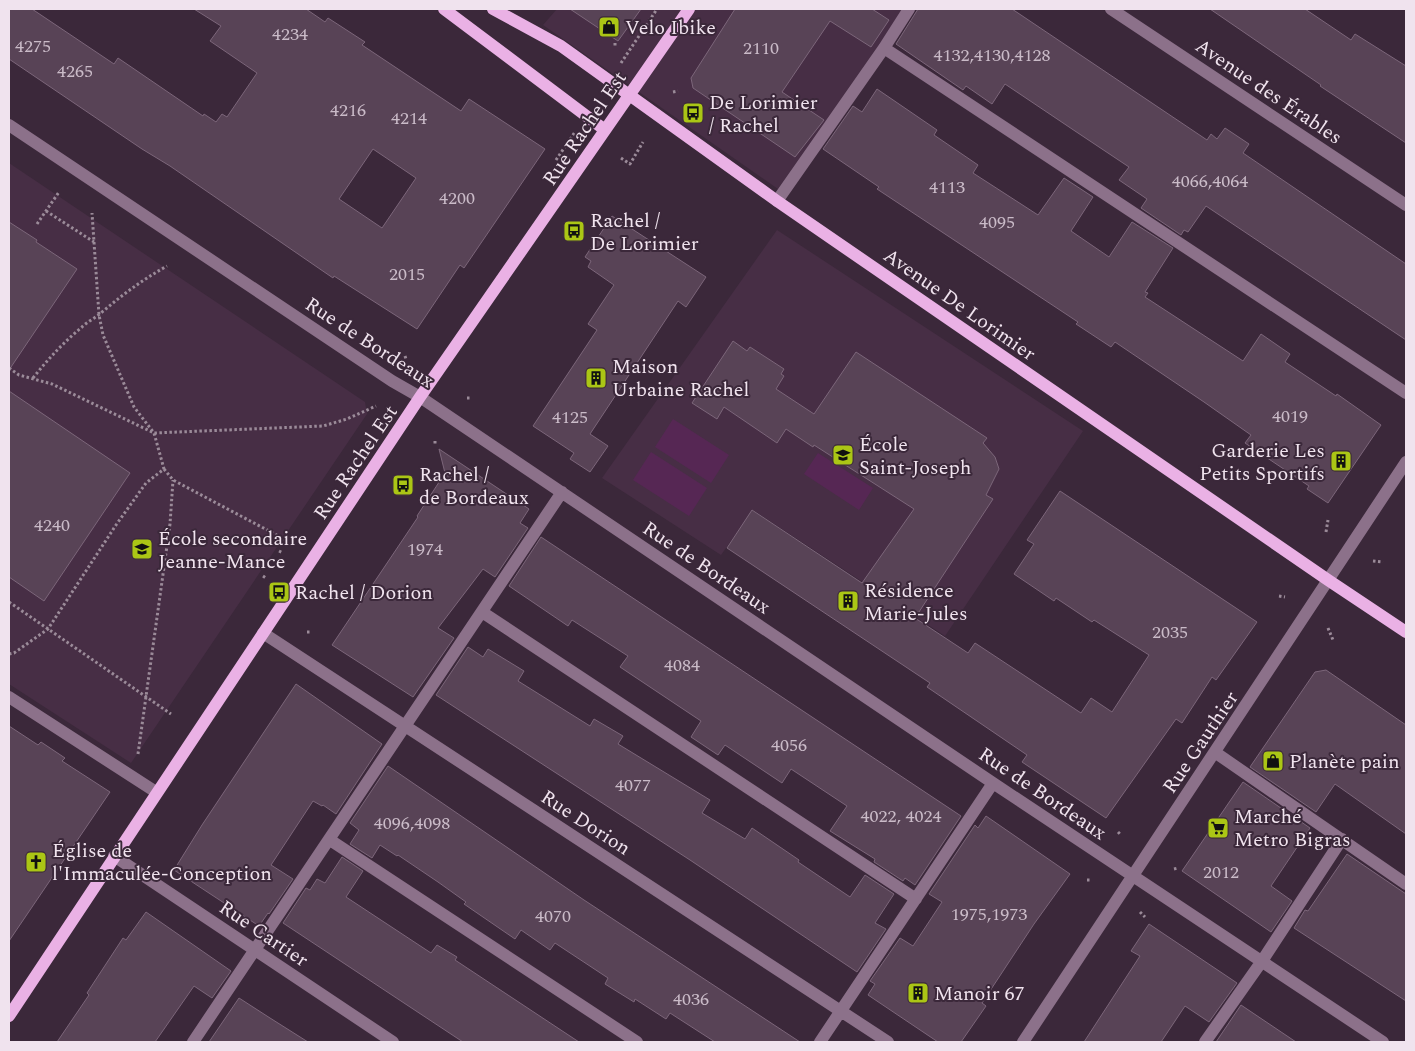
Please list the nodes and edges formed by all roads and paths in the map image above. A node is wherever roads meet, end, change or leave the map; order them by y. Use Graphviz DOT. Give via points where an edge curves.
graph roads {
  1 [pos="444,9"];
  2 [pos="493,9"];
  3 [pos="689,9"];
  4 [pos="909,9"];
  5 [pos="1111,9"];
  6 [pos="615,43"];
  7 [pos="615,48"];
  8 [pos="884,48"];
  9 [pos="673,92"];
  10 [pos="678,92"];
  11 [pos="630,94"];
  12 [pos="9,125"];
  13 [pos="605,130"];
  14 [pos="643,142"];
  15 [pos="622,158"];
  16 [pos="59,192"];
  17 [pos="777,201"];
  18 [pos="1406,205"];
  19 [pos="46,211"];
  20 [pos="92,213"];
  21 [pos="37,224"];
  22 [pos="94,242"];
  23 [pos="168,266"];
  24 [pos="99,315"];
  25 [pos="9,368"];
  26 [pos="33,378"];
  27 [pos="1406,393"];
  28 [pos="420,397"];
  29 [pos="467,398"];
  30 [pos="472,398"];
  31 [pos="376,406"];
  32 [pos="154,434"];
  33 [pos="1406,462"];
  34 [pos="164,469"];
  35 [pos="173,480"];
  36 [pos="562,492"];
  37 [pos="1328,520"];
  38 [pos="1326,532"];
  39 [pos="286,540"];
  40 [pos="1373,561"];
  41 [pos="1383,562"];
  42 [pos="1328,580"];
  43 [pos="1279,596"];
  44 [pos="1285,597"];
  45 [pos="9,602"];
  46 [pos="482,612"];
  47 [pos="1328,628"];
  48 [pos="48,629"];
  49 [pos="1406,632"];
  50 [pos="263,633"];
  51 [pos="1333,640"];
  52 [pos="9,654"];
  53 [pos="146,696"];
  54 [pos="9,697"];
  55 [pos="170,714"];
  56 [pos="406,726"];
  57 [pos="1216,753"];
  58 [pos="138,755"];
  59 [pos="993,783"];
  60 [pos="156,792"];
  61 [pos="1342,839"];
  62 [pos="330,840"];
  63 [pos="114,856"];
  64 [pos="1133,875"];
  65 [pos="1406,884"];
  66 [pos="916,899"];
  67 [pos="1140,912"];
  68 [pos="1145,917"];
  69 [pos="256,950"];
  70 [pos="1262,961"];
  71 [pos="842,1011"];
  72 [pos="9,1016"];
  73 [pos="193,1042"];
  74 [pos="394,1042"];
  75 [pos="637,1042"];
  76 [pos="820,1042"];
  77 [pos="888,1042"];
  78 [pos="1023,1042"];
  79 [pos="1205,1042"];
  80 [pos="1383,1042"];
  1 -- 13 [label="main road"];
  2 -- 11 [label="main road, Avenue De Lorimier" via="561,46"];
  3 -- 11 [label="main road, Rue Rachel Est"];
  4 -- 8 [label="street"];
  5 -- 18 [label="street, Avenue des Érables"];
  6 -- 7 [label="path"];
  8 -- 17 [label="street"];
  8 -- 27 [label="street"];
  9 -- 10 [label="path"];
  11 -- 13 [label="main road, Rue Rachel Est"];
  11 -- 17 [label="main road, Avenue De Lorimier"];
  12 -- 28 [label="street, Rue de Bordeaux"];
  13 -- 28 [label="main road, Rue Rachel Est"];
  14 -- 15 [label="path" via="630,164"];
  16 -- 19 [label="path"];
  17 -- 42 [label="main road, Avenue De Lorimier"];
  19 -- 21 [label="path"];
  19 -- 22 [label="path"];
  20 -- 22 [label="path"];
  22 -- 24 [label="path"];
  23 -- 24 [label="path" via="118,297"];
  24 -- 26 [label="path" via="83,325 52,354"];
  24 -- 32 [label="path" via="103,335 134,408"];
  25 -- 26 [label="path" via="19,375"];
  26 -- 32 [label="path" via="52,384"];
  28 -- 36 [label="street, Rue de Bordeaux"];
  28 -- 50 [label="main road, Rue Rachel Est"];
  29 -- 30 [label="path"];
  31 -- 32 [label="path" via="323,426"];
  32 -- 34 [label="path"];
  33 -- 42 [label="street, Rue Gauthier"];
  34 -- 35 [label="path"];
  34 -- 48 [label="path" via="146,483"];
  35 -- 39 [label="path"];
  35 -- 53 [label="path"];
  36 -- 46 [label="street"];
  36 -- 59 [label="street, Rue de Bordeaux"];
  37 -- 38 [label="path"];
  40 -- 41 [label="path"];
  42 -- 49 [label="main road, Avenue De Lorimier"];
  42 -- 57 [label="street, Rue Gauthier"];
  43 -- 44 [label="path"];
  45 -- 48 [label="path"];
  46 -- 56 [label="street"];
  46 -- 66 [label="street"];
  47 -- 51 [label="path"];
  48 -- 52 [label="path"];
  48 -- 53 [label="path"];
  50 -- 56 [label="street, Rue Dorion"];
  50 -- 60 [label="main road, Rue Rachel Est"];
  53 -- 55 [label="path"];
  53 -- 58 [label="path"];
  54 -- 60 [label="street"];
  56 -- 62 [label="street"];
  56 -- 71 [label="street, Rue Dorion"];
  57 -- 61 [label="street"];
  57 -- 64 [label="street, Rue Gauthier"];
  59 -- 64 [label="street, Rue de Bordeaux"];
  59 -- 66 [label="street"];
  60 -- 63 [label="main road, Rue Rachel Est"];
  61 -- 65 [label="street"];
  61 -- 70 [label="street"];
  62 -- 69 [label="street"];
  62 -- 75 [label="street"];
  63 -- 69 [label="street, Rue Cartier"];
  63 -- 72 [label="main road, Rue Rachel Est"];
  64 -- 70 [label="street, Rue de Bordeaux"];
  64 -- 78 [label="street, Rue Gauthier"];
  66 -- 71 [label="street"];
  67 -- 68 [label="path"];
  69 -- 73 [label="street"];
  69 -- 74 [label="street, Rue Cartier"];
  70 -- 79 [label="street"];
  70 -- 80 [label="street, Rue de Bordeaux"];
  71 -- 76 [label="street"];
  71 -- 77 [label="street, Rue Dorion"];
}
